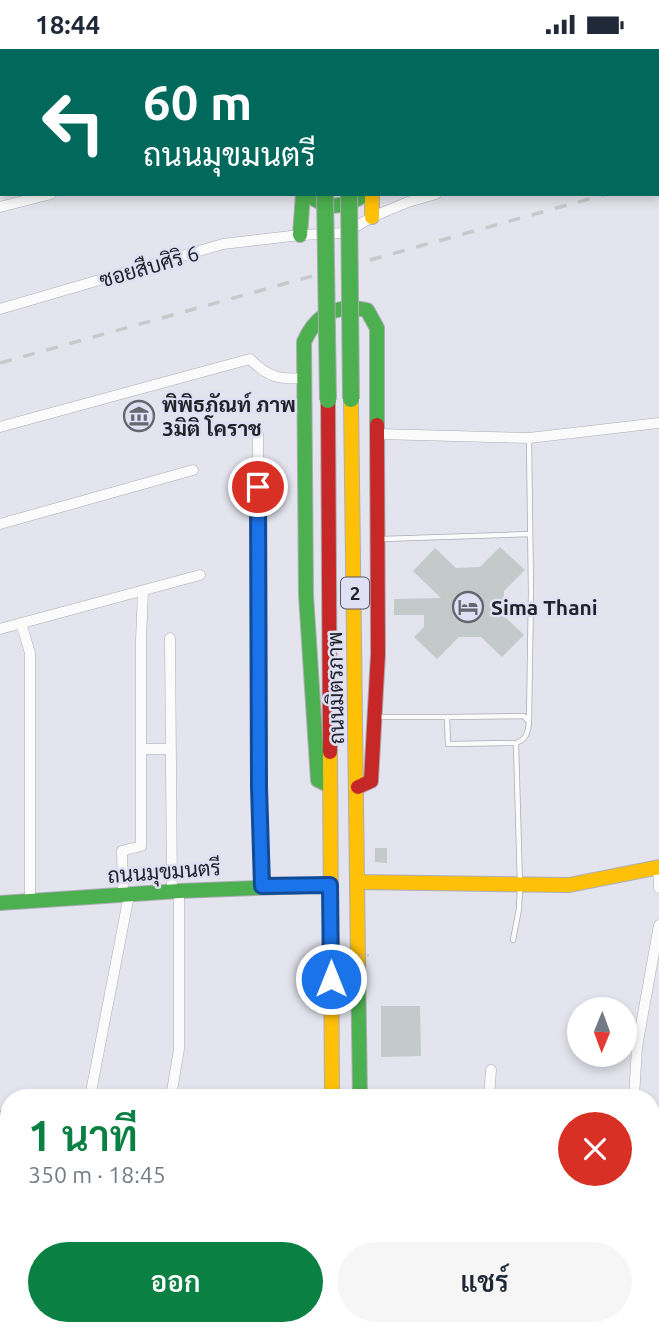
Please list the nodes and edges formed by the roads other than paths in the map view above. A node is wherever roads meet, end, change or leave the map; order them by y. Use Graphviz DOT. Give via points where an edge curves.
graph roads {
  1 [pos="43,196"];
  2 [pos="303,196"];
  3 [pos="310,196"];
  4 [pos="325,196"];
  5 [pos="349,196"];
  6 [pos="362,196"];
  7 [pos="372,196"];
  8 [pos="430,196"];
  9 [pos="0,207"];
  10 [pos="372,217"];
  11 [pos="299,235"];
  12 [pos="0,309"];
  13 [pos="304,379"];
  14 [pos="659,423"];
  15 [pos="0,427"];
  16 [pos="258,434"];
  17 [pos="377,434"];
  18 [pos="529,438"];
  19 [pos="193,470"];
  20 [pos="0,524"];
  21 [pos="530,534"];
  22 [pos="378,539"];
  23 [pos="200,575"];
  24 [pos="143,591"];
  25 [pos="21,623"];
  26 [pos="0,629"];
  27 [pos="170,638"];
  28 [pos="375,717"];
  29 [pos="447,717"];
  30 [pos="529,722"];
  31 [pos="516,743"];
  32 [pos="141,749"];
  33 [pos="171,749"];
  34 [pos="330,786"];
  35 [pos="358,787"];
  36 [pos="658,867"];
  37 [pos="359,882"];
  38 [pos="330,885"];
  39 [pos="262,886"];
  40 [pos="520,886"];
  41 [pos="659,888"];
  42 [pos="176,891"];
  43 [pos="126,895"];
  44 [pos="30,901"];
  45 [pos="0,903"];
  46 [pos="659,925"];
  47 [pos="513,940"];
  48 [pos="491,1070"];
  49 [pos="91,1089"];
  50 [pos="172,1089"];
  51 [pos="332,1089"];
  52 [pos="360,1089"];
  53 [pos="490,1089"];
  54 [pos="634,1089"];
  1 -- 9 [label="street"];
  2 -- 11 [label="main road"];
  3 -- 6 [label="main road" via="331,207 349,205"];
  4 -- 34 [label="main road, ถนนมิตรภาพ / 2, bridge"];
  5 -- 35 [label="main road, ถนนมิตรภาพ / 2, bridge"];
  7 -- 10 [label="main road"];
  8 -- 10 [label="street, ซอยสืบศิริ 6"];
  10 -- 11 [label="street, ซอยสืบศิริ 6" via="345,233"];
  11 -- 12 [label="street, ซอยสืบศิริ 6" via="223,244"];
  13 -- 15 [label="street" via="286,380 263,373 250,359"];
  13 -- 17 [label="main road" via="304,342 310,326 334,310 367,310 377,328"];
  13 -- 34 [label="main road" via="306,595 318,780"];
  14 -- 18 [label="street"];
  16 -- 39 [label="street"];
  17 -- 18 [label="street"];
  17 -- 22 [label="main road"];
  18 -- 21 [label="lane"];
  19 -- 20 [label="street"];
  21 -- 22 [label="lane"];
  21 -- 30 [label="lane"];
  22 -- 28 [label="main road"];
  23 -- 24 [label="street"];
  24 -- 25 [label="street"];
  24 -- 32 [label="street"];
  25 -- 26 [label="street"];
  25 -- 44 [label="street" via="30,653"];
  27 -- 33 [label="street"];
  28 -- 29 [label="lane"];
  28 -- 35 [label="main road" via="371,781"];
  29 -- 30 [label="lane" via="524,716"];
  29 -- 31 [label="lane" via="448,744"];
  30 -- 31 [label="lane" via="524,740"];
  31 -- 40 [label="lane"];
  32 -- 33 [label="street"];
  32 -- 43 [label="street" via="141,846 122,851"];
  33 -- 42 [label="street"];
  34 -- 38 [label="main road, ถนนมิตรภาพ / 2"];
  35 -- 37 [label="main road, ถนนมิตรภาพ / 2"];
  36 -- 40 [label="main road" via="569,885"];
  36 -- 41 [label="street"];
  37 -- 40 [label="main road"];
  37 -- 52 [label="main road, ถนนมิตรภาพ / 2"];
  38 -- 39 [label="main road, ถนนมุขมนตรี"];
  38 -- 51 [label="main road, ถนนมิตรภาพ / 2"];
  39 -- 42 [label="main road, ถนนมุขมนตรี"];
  40 -- 47 [label="lane"];
  42 -- 43 [label="main road, ถนนมุขมนตรี"];
  42 -- 50 [label="street" via="179,1049"];
  43 -- 44 [label="main road, ถนนมุขมนตรี"];
  43 -- 49 [label="street"];
  44 -- 45 [label="main road, ถนนมุขมนตรี"];
  46 -- 54 [label="street" via="637,1047"];
  48 -- 53 [label="street"];
}
